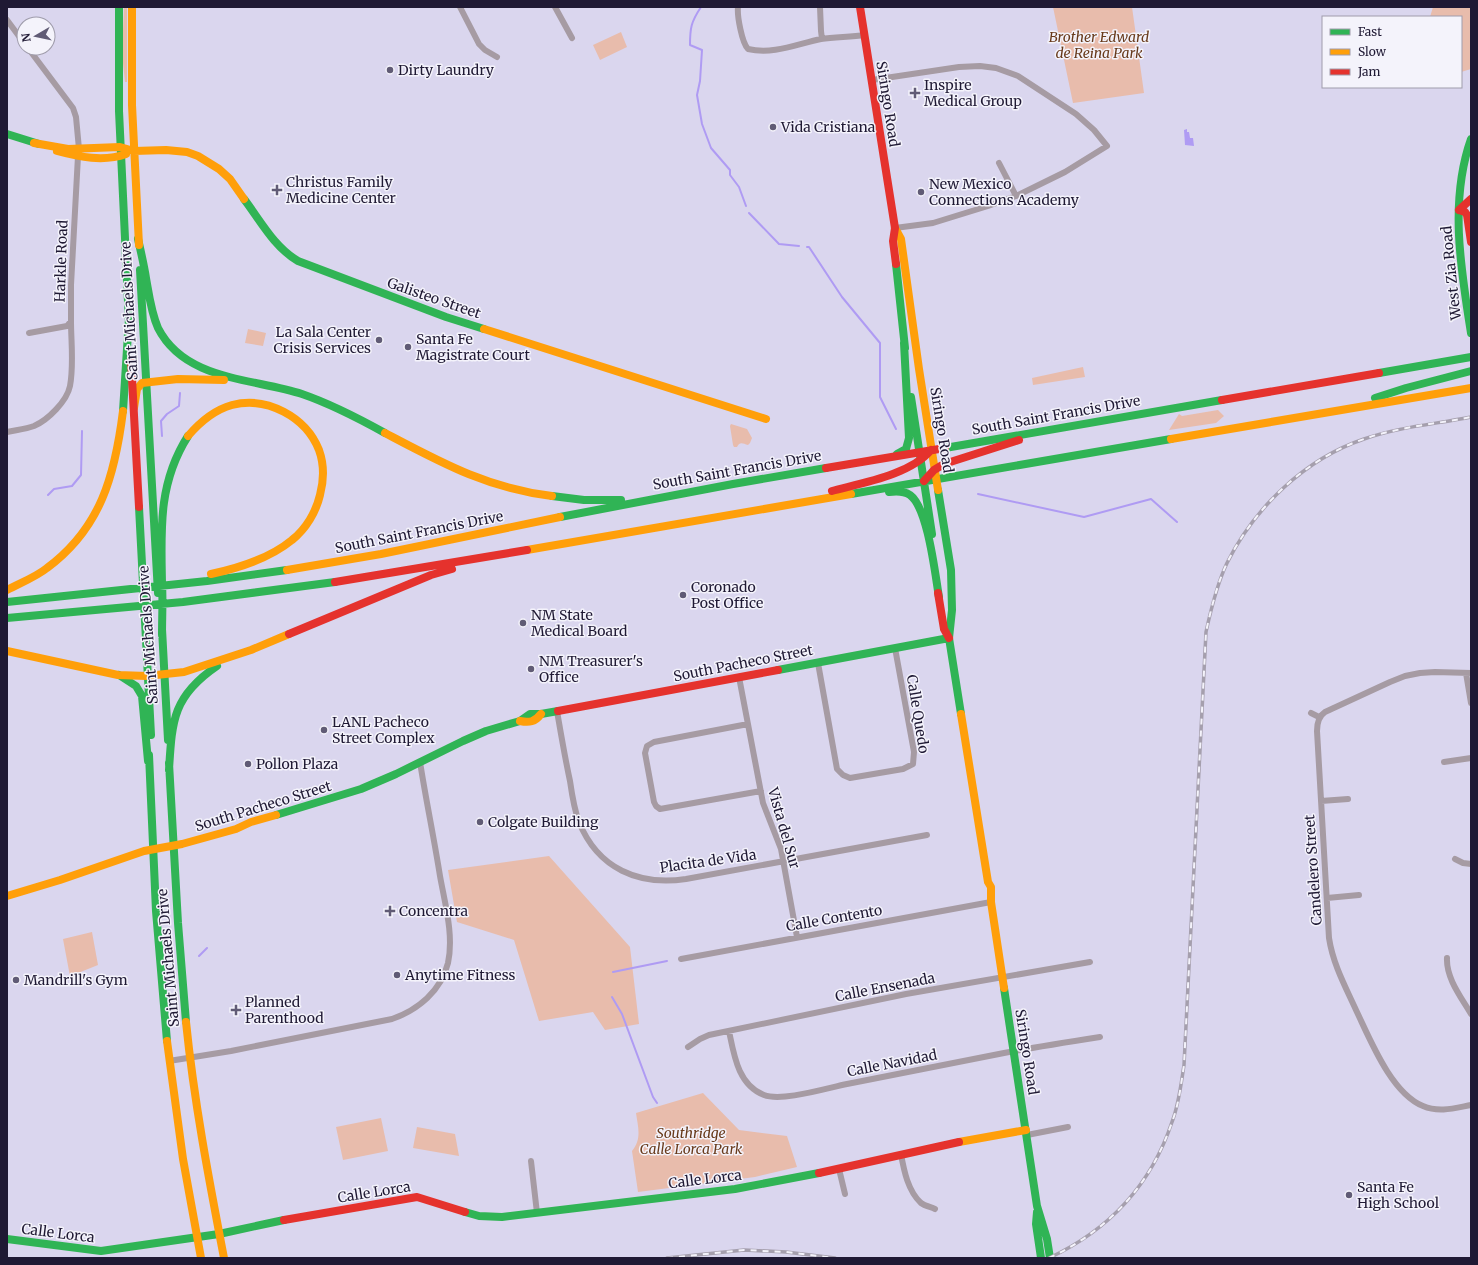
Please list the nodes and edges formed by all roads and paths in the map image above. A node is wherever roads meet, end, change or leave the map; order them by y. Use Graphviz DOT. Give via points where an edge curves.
graph roads {
  1 [pos="119,7"];
  2 [pos="132,7"];
  3 [pos="460,7"];
  4 [pos="555,7"];
  5 [pos="738,7"];
  6 [pos="820,7"];
  7 [pos="860,7"];
  8 [pos="7,20"];
  9 [pos="16,32"];
  10 [pos="864,35"];
  11 [pos="572,38"];
  12 [pos="822,39"];
  13 [pos="34,56"];
  14 [pos="497,57"];
  15 [pos="872,80"];
  16 [pos="7,134"];
  17 [pos="1471,139"];
  18 [pos="120,147"];
  19 [pos="134,151"];
  20 [pos="79,152"];
  21 [pos="121,157"];
  22 [pos="999,163"];
  23 [pos="1016,196"];
  24 [pos="1471,199"];
  25 [pos="1459,210"];
  26 [pos="895,228"];
  27 [pos="138,239"];
  28 [pos="1471,242"];
  29 [pos="129,318"];
  30 [pos="71,321"];
  31 [pos="29,333"];
  32 [pos="1471,333"];
  33 [pos="904,343"];
  34 [pos="1471,357"];
  35 [pos="1471,371"];
  36 [pos="247,381"];
  37 [pos="146,382"];
  38 [pos="1471,388"];
  39 [pos="134,408"];
  40 [pos="1334,411"];
  41 [pos="766,419"];
  42 [pos="1056,428"];
  43 [pos="7,432"];
  44 [pos="931,450"];
  45 [pos="920,452"];
  46 [pos="891,456"];
  47 [pos="921,461"];
  48 [pos="934,470"];
  49 [pos="936,479"];
  50 [pos="924,481"];
  51 [pos="660,497"];
  52 [pos="834,497"];
  53 [pos="774,507"];
  54 [pos="515,552"];
  55 [pos="181,582"];
  56 [pos="7,590"];
  57 [pos="939,597"];
  58 [pos="7,602"];
  59 [pos="7,618"];
  60 [pos="162,635"];
  61 [pos="949,638"];
  62 [pos="895,648"];
  63 [pos="251,650"];
  64 [pos="7,652"];
  65 [pos="818,663"];
  66 [pos="1468,673"];
  67 [pos="118,675"];
  68 [pos="165,675"];
  69 [pos="147,676"];
  70 [pos="739,677"];
  71 [pos="1471,703"];
  72 [pos="557,711"];
  73 [pos="1311,713"];
  74 [pos="1319,717"];
  75 [pos="748,724"];
  76 [pos="1471,758"];
  77 [pos="148,761"];
  78 [pos="420,762"];
  79 [pos="1444,762"];
  80 [pos="169,770"];
  81 [pos="761,791"];
  82 [pos="1348,799"];
  83 [pos="1321,801"];
  84 [pos="927,835"];
  85 [pos="173,846"];
  86 [pos="153,849"];
  87 [pos="1455,859"];
  88 [pos="783,861"];
  89 [pos="1471,864"];
  90 [pos="1359,895"];
  91 [pos="7,896"];
  92 [pos="1327,898"];
  93 [pos="991,902"];
  94 [pos="797,937"];
  95 [pos="1447,958"];
  96 [pos="681,959"];
  97 [pos="1090,962"];
  98 [pos="1002,977"];
  99 [pos="1471,1014"];
  100 [pos="729,1031"];
  101 [pos="1100,1037"];
  102 [pos="688,1048"];
  103 [pos="1013,1051"];
  104 [pos="190,1058"];
  105 [pos="169,1061"];
  106 [pos="1471,1105"];
  107 [pos="1068,1127"];
  108 [pos="1026,1132"];
  109 [pos="901,1154"];
  110 [pos="531,1161"];
  111 [pos="839,1169"];
  112 [pos="845,1194"];
  113 [pos="1038,1206"];
  114 [pos="936,1209"];
  115 [pos="537,1212"];
  116 [pos="219,1234"];
  117 [pos="197,1237"];
  118 [pos="7,1239"];
  119 [pos="201,1258"];
  120 [pos="224,1258"];
  121 [pos="1042,1258"];
  122 [pos="1050,1258"];
  1 -- 18 [label="main road, Saint Michaels Drive"];
  2 -- 19 [label="main road, Saint Michaels Drive"];
  3 -- 14 [label="street" via="480,44"];
  4 -- 11 [label="street"];
  5 -- 12 [label="street" via="744,42 748,48 781,49"];
  6 -- 12 [label="street"];
  7 -- 10 [label="main road, Siringo Road"];
  8 -- 9 [label="street"];
  10 -- 12 [label="street"];
  10 -- 15 [label="main road, Siringo Road"];
  13 -- 20 [label="street, Harkle Road" via="73,108"];
  15 -- 23 [label="street" via="959,66 996,68 1018,76 1076,114 1107,146 1063,174"];
  15 -- 26 [label="main road, Siringo Road"];
  16 -- 20 [label="main road, Galisteo Street" via="50,149"];
  17 -- 25 [label="main road, West Zia Road" via="1463,171"];
  18 -- 19 [label="main road, Galisteo Street"];
  18 -- 20 [label="main road, Galisteo Street"];
  18 -- 21 [label="main road, Saint Michaels Drive"];
  19 -- 21 [label="main road, Galisteo Street"];
  19 -- 27 [label="main road, Saint Michaels Drive"];
  19 -- 41 [label="main road, Galisteo Street" via="187,152 219,169 230,179 278,245 306,265 446,317"];
  20 -- 21 [label="main road, Galisteo Street"];
  20 -- 30 [label="street, Harkle Road"];
  21 -- 29 [label="main road, Saint Michaels Drive"];
  22 -- 23 [label="street"];
  23 -- 26 [label="street" via="933,223"];
  24 -- 25 [label="main road"];
  25 -- 28 [label="main road" via="1467,215"];
  25 -- 32 [label="main road, West Zia Road" via="1463,281"];
  26 -- 33 [label="main road, Siringo Road" via="893,241"];
  26 -- 44 [label="main road, Siringo Road" via="903,252"];
  27 -- 36 [label="main road" via="151,311 168,342 184,358 202,368"];
  27 -- 37 [label="main road, Saint Michaels Drive"];
  29 -- 39 [label="main road, Saint Michaels Drive"];
  29 -- 56 [label="main road" via="124,415 109,488 99,511 85,533 67,553 43,573"];
  30 -- 31 [label="street, Harkle Road" via="67,326"];
  30 -- 43 [label="street" via="68,393 54,413 34,426"];
  33 -- 45 [label="main road, Siringo Road"];
  33 -- 46 [label="main road" via="909,438 906,449"];
  34 -- 42 [label="main road, South Saint Francis Drive"];
  35 -- 40 [label="main road"];
  36 -- 37 [label="main road" via="192,379"];
  36 -- 51 [label="main road" via="292,391 330,405 440,462 490,483 531,493 570,498 617,500"];
  37 -- 39 [label="main road" via="137,389"];
  37 -- 60 [label="main road, Saint Michaels Drive" via="156,579"];
  38 -- 40 [label="main road"];
  39 -- 69 [label="main road, Saint Michaels Drive"];
  40 -- 49 [label="main road"];
  42 -- 44 [label="main road, South Saint Francis Drive"];
  42 -- 48 [label="main road" via="944,464"];
  44 -- 45 [label="main road, South Saint Francis Drive"];
  44 -- 47 [label="main road"];
  44 -- 48 [label="main road, Siringo Road"];
  45 -- 46 [label="main road, South Saint Francis Drive"];
  45 -- 47 [label="main road, Siringo Road"];
  46 -- 51 [label="main road, South Saint Francis Drive"];
  47 -- 50 [label="main road, Siringo Road"];
  47 -- 53 [label="main road" via="859,483"];
  48 -- 49 [label="main road, Siringo Road"];
  48 -- 50 [label="main road"];
  49 -- 50 [label="main road"];
  49 -- 61 [label="main road, Siringo Road" via="952,582"];
  50 -- 52 [label="main road"];
  50 -- 57 [label="main road, Siringo Road"];
  51 -- 55 [label="main road, South Saint Francis Drive" via="351,559 257,575"];
  52 -- 53 [label="main road"];
  52 -- 57 [label="main road" via="894,492 910,495 918,504 926,528"];
  53 -- 54 [label="main road"];
  54 -- 59 [label="main road" via="331,583 121,609"];
  54 -- 63 [label="main road" via="431,575"];
  55 -- 58 [label="main road, South Saint Francis Drive"];
  55 -- 60 [label="main road" via="239,567 263,557 290,542 313,516 323,488 322,461 312,436 290,414 259,403 249,402 231,406 204,418 182,445 168,480 161,526"];
  57 -- 61 [label="main road, Siringo Road" via="944,629"];
  60 -- 68 [label="main road, Saint Michaels Drive"];
  61 -- 62 [label="main road, South Pacheco Street"];
  61 -- 93 [label="main road, Siringo Road" via="988,882 987,897"];
  62 -- 65 [label="main road, South Pacheco Street"];
  62 -- 65 [label="street, Calle Quedo" via="914,752 913,764 903,769 850,778 843,776 837,769"];
  63 -- 68 [label="main road" via="192,670"];
  63 -- 80 [label="main road" via="209,671 188,690 174,717"];
  64 -- 67 [label="main road"];
  65 -- 70 [label="main road, South Pacheco Street"];
  66 -- 71 [label="street"];
  66 -- 74 [label="street" via="1434,672 1405,676 1329,710"];
  67 -- 69 [label="main road"];
  67 -- 77 [label="main road" via="136,686 142,696"];
  68 -- 69 [label="main road"];
  68 -- 80 [label="main road, Saint Michaels Drive"];
  69 -- 77 [label="main road, Saint Michaels Drive" via="151,736"];
  70 -- 72 [label="main road, South Pacheco Street"];
  70 -- 75 [label="street, Vista del Sur"];
  72 -- 78 [label="main road, South Pacheco Street" via="541,714 532,722 520,721 486,732"];
  72 -- 88 [label="street, Placita de Vida" via="578,820 597,851 618,869 645,880 665,882"];
  73 -- 74 [label="street"];
  74 -- 83 [label="street, Candelero Street" via="1316,731"];
  75 -- 81 [label="street, Vista del Sur"];
  75 -- 81 [label="street" via="651,743 646,748 654,802 660,809 664,809"];
  76 -- 79 [label="street"];
  77 -- 86 [label="main road, Saint Michaels Drive"];
  78 -- 85 [label="main road, South Pacheco Street" via="361,789 251,822 236,829"];
  78 -- 104 [label="street" via="448,917 448,964 437,987 418,1007 392,1019"];
  80 -- 85 [label="main road, Saint Michaels Drive"];
  81 -- 88 [label="street, Vista del Sur" via="764,808 779,843"];
  82 -- 83 [label="street"];
  83 -- 92 [label="street, Candelero Street"];
  84 -- 88 [label="street, Placita de Vida"];
  85 -- 86 [label="main road, South Pacheco Street"];
  85 -- 104 [label="main road, Saint Michaels Drive"];
  86 -- 91 [label="main road, South Pacheco Street"];
  86 -- 105 [label="main road, Saint Michaels Drive"];
  87 -- 89 [label="street"];
  88 -- 94 [label="street, Vista del Sur"];
  90 -- 92 [label="street"];
  92 -- 106 [label="street, Candelero Street" via="1331,948 1336,965 1373,1047 1389,1074 1410,1098 1424,1106 1447,1110"];
  93 -- 94 [label="street, Calle Contento"];
  93 -- 98 [label="main road, Siringo Road"];
  94 -- 96 [label="street, Calle Contento"];
  95 -- 99 [label="street" via="1449,973"];
  97 -- 98 [label="street, Calle Ensenada"];
  98 -- 100 [label="street, Calle Ensenada"];
  98 -- 103 [label="main road, Siringo Road"];
  100 -- 102 [label="street, Calle Ensenada" via="704,1037"];
  100 -- 103 [label="street, Calle Navidad" via="742,1076 757,1091 776,1097"];
  101 -- 103 [label="street, Calle Navidad"];
  103 -- 108 [label="main road, Siringo Road"];
  104 -- 105 [label="street"];
  104 -- 116 [label="main road, Saint Michaels Drive"];
  105 -- 117 [label="main road, Saint Michaels Drive"];
  107 -- 108 [label="street"];
  108 -- 109 [label="main road, Calle Lorca" via="957,1142"];
  108 -- 113 [label="main road, Siringo Road"];
  109 -- 111 [label="main road, Calle Lorca"];
  109 -- 114 [label="street" via="910,1187 922,1203"];
  110 -- 115 [label="street"];
  111 -- 112 [label="street"];
  111 -- 115 [label="main road, Calle Lorca" via="735,1189"];
  113 -- 121 [label="main road, Siringo Road" via="1036,1224"];
  113 -- 122 [label="main road, Siringo Road"];
  115 -- 116 [label="main road, Calle Lorca" via="502,1217 477,1216 416,1197"];
  116 -- 117 [label="main road, Calle Lorca"];
  116 -- 120 [label="main road, Saint Michaels Drive"];
  117 -- 118 [label="main road, Calle Lorca" via="101,1251"];
  117 -- 119 [label="main road, Saint Michaels Drive"];
}
